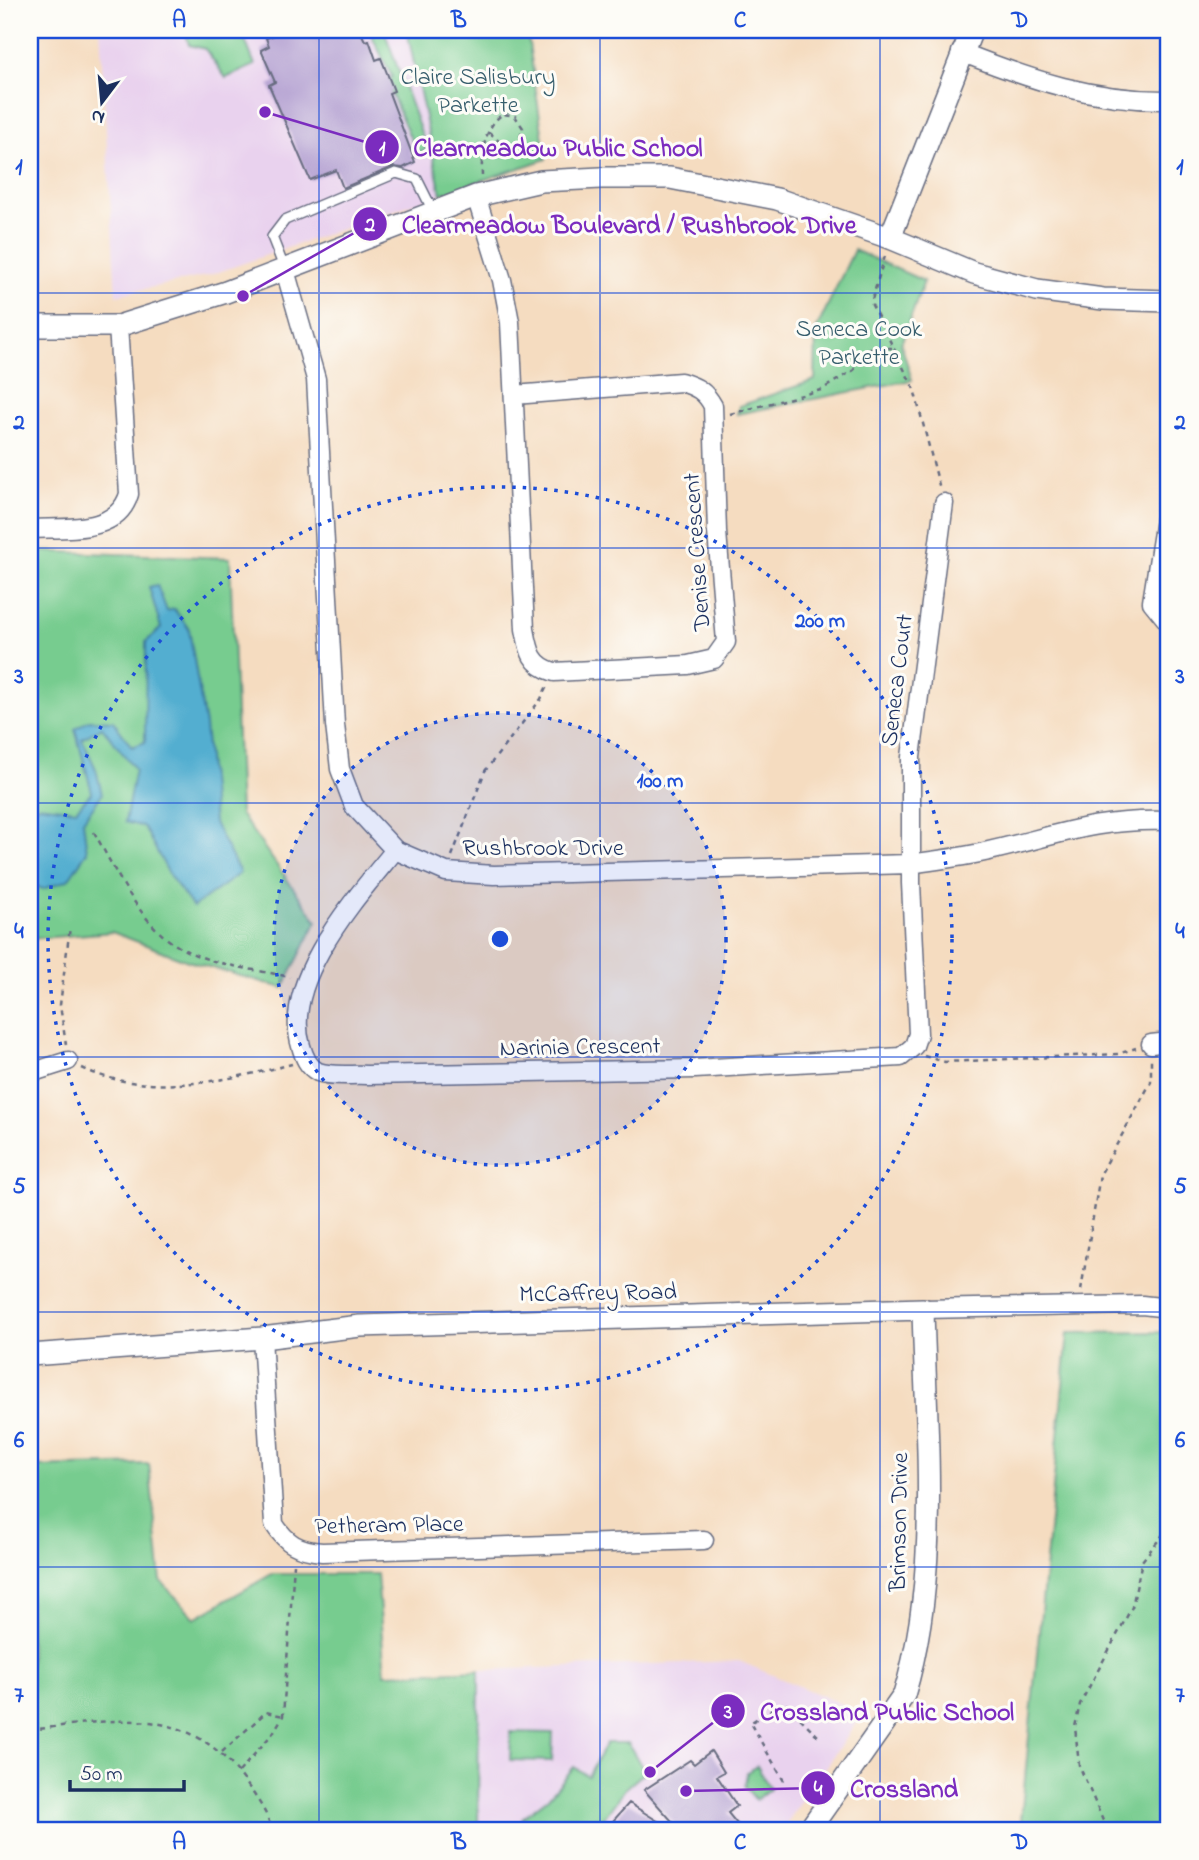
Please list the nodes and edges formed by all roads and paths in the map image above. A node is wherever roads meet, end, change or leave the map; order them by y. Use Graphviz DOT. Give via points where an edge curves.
graph roads {
  1 [pos="972,30"];
  2 [pos="961,52"];
  3 [pos="1169,100"];
  4 [pos="487,130"];
  5 [pos="479,186"];
  6 [pos="433,213"];
  7 [pos="888,246"];
  8 [pos="285,270"];
  9 [pos="1169,301"];
  10 [pos="30,326"];
  11 [pos="118,326"];
  12 [pos="892,348"];
  13 [pos="514,394"];
  14 [pos="714,421"];
  15 [pos="1169,494"];
  16 [pos="944,503"];
  17 [pos="30,529"];
  18 [pos="1169,623"];
  19 [pos="554,671"];
  20 [pos="1169,821"];
  21 [pos="94,832"];
  22 [pos="396,850"];
  23 [pos="911,864"];
  24 [pos="446,872"];
  25 [pos="70,927"];
  26 [pos="306,980"];
  27 [pos="1160,1043"];
  28 [pos="908,1052"];
  29 [pos="305,1060"];
  30 [pos="68,1061"];
  31 [pos="30,1073"];
  32 [pos="1078,1306"];
  33 [pos="1169,1308"];
  34 [pos="923,1309"];
  35 [pos="262,1338"];
  36 [pos="30,1355"];
  37 [pos="1169,1527"];
  38 [pos="704,1539"];
  39 [pos="295,1548"];
  40 [pos="283,1716"];
  41 [pos="30,1730"];
  42 [pos="820,1737"];
  43 [pos="221,1753"];
  44 [pos="239,1772"];
  45 [pos="784,1781"];
  46 [pos="271,1830"];
  47 [pos="809,1830"];
  48 [pos="1107,1830"];
  1 -- 2 [label="street"];
  2 -- 3 [label="street" via="1079,93"];
  2 -- 7 [label="street"];
  4 -- 4 [label="path" via="503,146 519,142 523,128 515,116 503,114"];
  4 -- 5 [label="path"];
  5 -- 6 [label="street"];
  5 -- 7 [label="street" via="670,178 777,199"];
  5 -- 13 [label="street" via="510,322"];
  6 -- 8 [label="street"];
  6 -- 8 [label="lane" via="416,179 396,173 285,220 272,237"];
  7 -- 9 [label="street" via="1037,290"];
  7 -- 12 [label="path" via="871,303"];
  8 -- 11 [label="street"];
  8 -- 22 [label="street, Rushbrook Drive" via="316,379 340,769 354,806"];
  10 -- 11 [label="street"];
  11 -- 17 [label="street" via="129,494 125,507 98,525"];
  12 -- 14 [label="path" via="870,348 858,355 854,370 821,390"];
  12 -- 16 [label="path" via="914,389"];
  13 -- 14 [label="street, Denise Crescent" via="681,382 707,395"];
  13 -- 19 [label="street" via="524,629 535,663"];
  14 -- 19 [label="street, Denise Crescent" via="717,533 726,627 722,650 705,663"];
  15 -- 18 [label="street" via="1152,602"];
  16 -- 23 [label="street, Seneca Court" via="911,757"];
  19 -- 24 [label="path" via="541,699 485,771"];
  20 -- 23 [label="street, Rushbrook Drive" via="1091,824 978,853"];
  21 -- 26 [label="path" via="134,904 175,945 220,961"];
  22 -- 24 [label="street, Rushbrook Drive"];
  22 -- 26 [label="street" via="337,926"];
  23 -- 24 [label="street, Rushbrook Drive" via="494,875"];
  23 -- 28 [label="street" via="918,1024 914,1046"];
  25 -- 30 [label="path" via="60,1005"];
  26 -- 29 [label="street" via="298,1037"];
  27 -- 28 [label="path" via="1118,1054 945,1062"];
  27 -- 32 [label="path" via="1151,1082 1100,1175"];
  28 -- 29 [label="street, Narinia Crescent" via="894,1059 695,1069 380,1075 318,1072"];
  29 -- 30 [label="path" via="207,1081 152,1083 97,1075"];
  30 -- 31 [label="street"];
  32 -- 33 [label="street, McCaffrey Road"];
  32 -- 34 [label="street, McCaffrey Road"];
  34 -- 35 [label="street, McCaffrey Road" via="360,1326"];
  34 -- 47 [label="street, Brimson Drive" via="928,1573 912,1670 904,1695"];
  35 -- 36 [label="street, McCaffrey Road"];
  35 -- 39 [label="street, Petheram Place" via="274,1524"];
  37 -- 48 [label="path" via="1142,1561 1132,1606 1080,1704 1075,1727 1079,1765"];
  38 -- 39 [label="street, Petheram Place" via="322,1552"];
  39 -- 40 [label="path"];
  40 -- 43 [label="path" via="266,1712"];
  40 -- 44 [label="path"];
  41 -- 43 [label="path" via="153,1720 192,1734"];
  42 -- 45 [label="path" via="784,1702 750,1723"];
  43 -- 44 [label="path"];
  44 -- 46 [label="path"];
}
